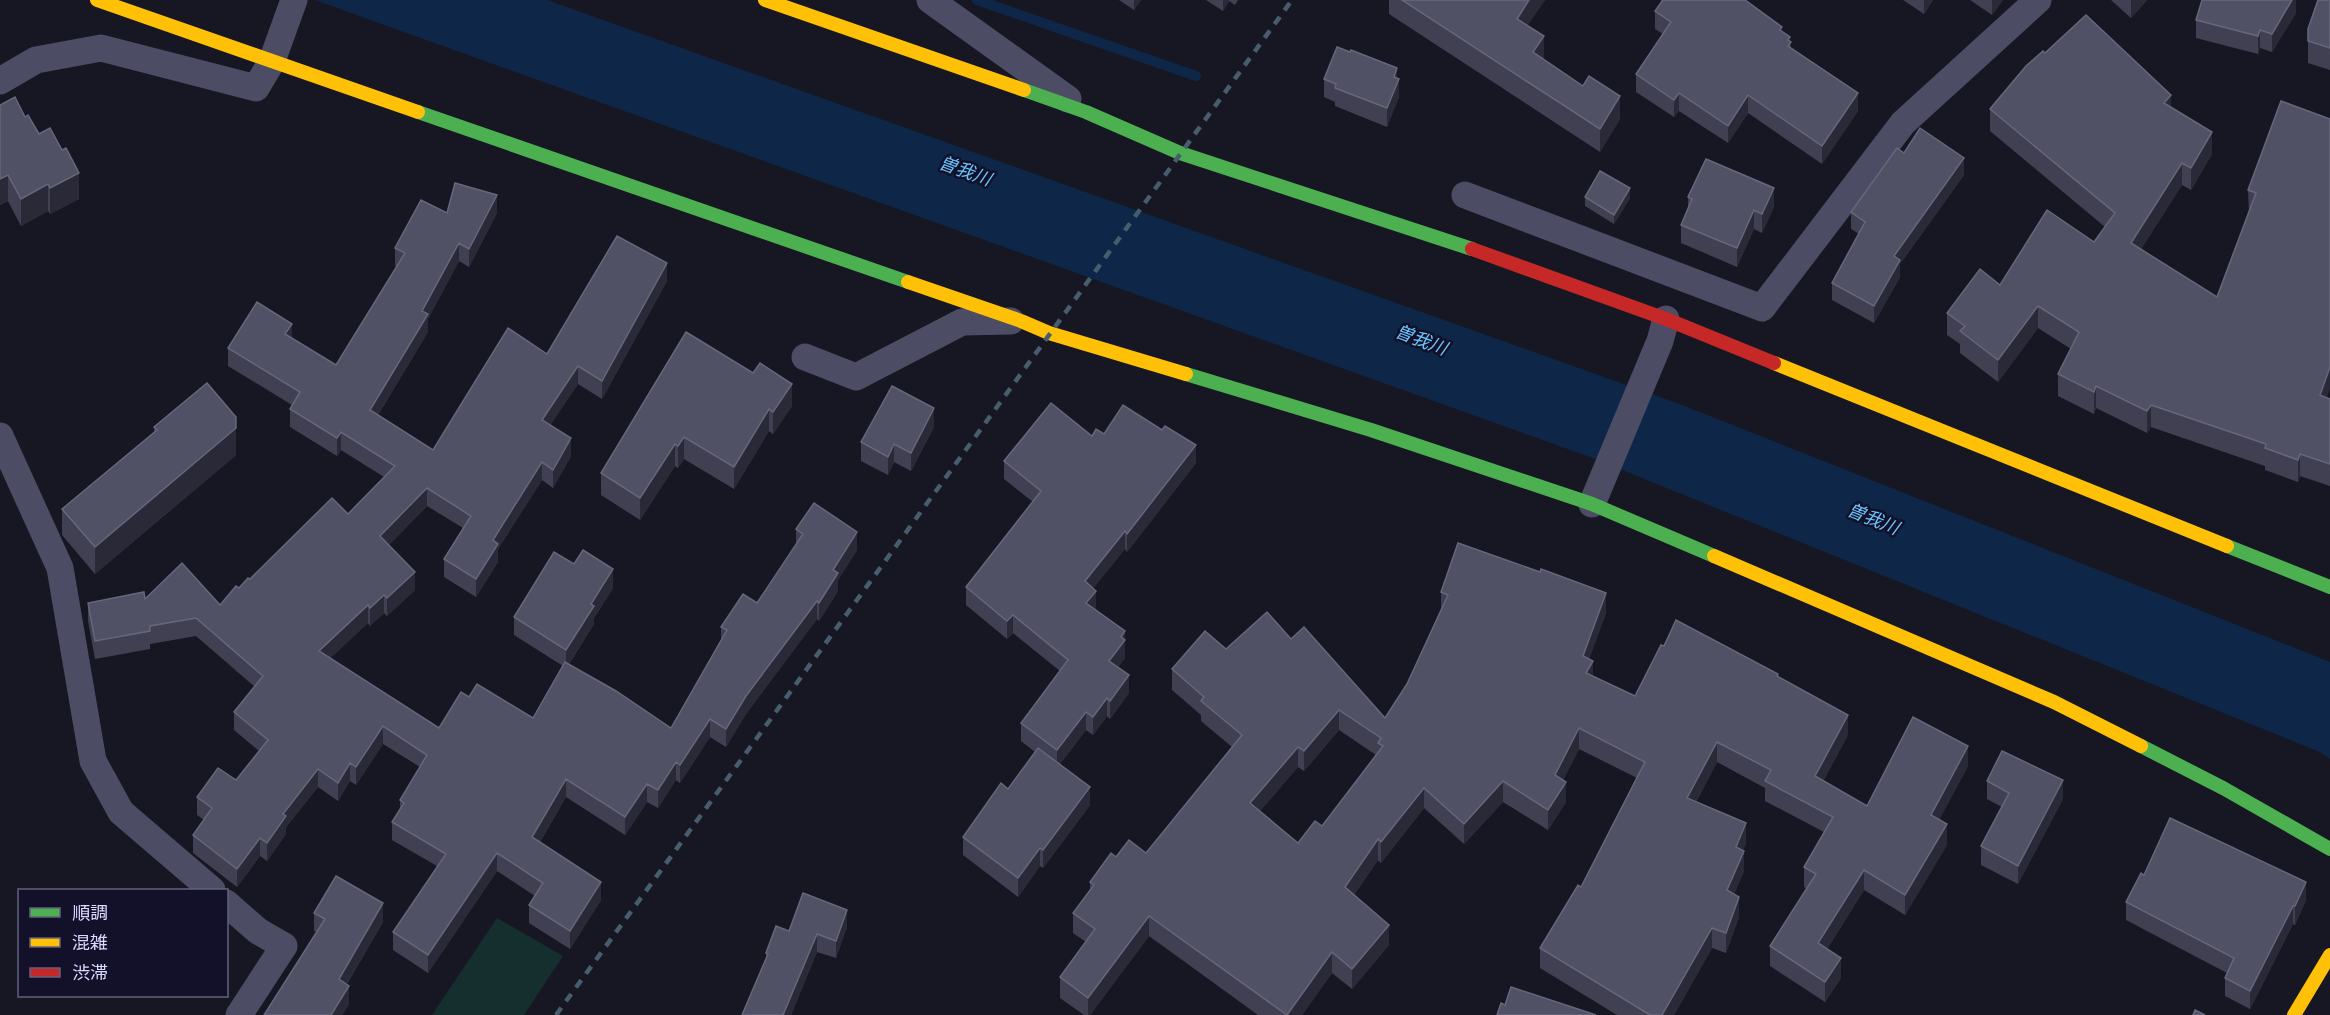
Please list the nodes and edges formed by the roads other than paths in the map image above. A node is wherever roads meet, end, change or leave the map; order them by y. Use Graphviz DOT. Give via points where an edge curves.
graph roads {
  1 [pos="97,0"];
  2 [pos="294,0"];
  3 [pos="765,0"];
  4 [pos="930,0"];
  5 [pos="2038,0"];
  6 [pos="276,51"];
  7 [pos="0,81"];
  8 [pos="1086,112"];
  9 [pos="1465,195"];
  10 [pos="1021,321"];
  11 [pos="1663,330"];
  12 [pos="805,357"];
  13 [pos="0,436"];
  14 [pos="1592,504"];
  15 [pos="2330,587"];
  16 [pos="2330,849"];
  17 [pos="210,889"];
  18 [pos="228,905"];
  19 [pos="2330,955"];
  20 [pos="239,1015"];
  21 [pos="2294,1015"];
  1 -- 6 [label="street"];
  2 -- 6 [label="street"];
  3 -- 8 [label="street"];
  4 -- 8 [label="street"];
  5 -- 9 [label="street" via="1903,123 1762,308"];
  6 -- 7 [label="street" via="256,88 101,48 36,60"];
  6 -- 10 [label="street"];
  8 -- 11 [label="street" via="1180,153 1510,261"];
  10 -- 12 [label="street" via="962,322 856,377"];
  10 -- 14 [label="street" via="1049,333 1371,430"];
  11 -- 14 [label="street"];
  11 -- 15 [label="street"];
  13 -- 17 [label="street" via="60,568 93,761 120,812"];
  14 -- 16 [label="street" via="2054,702 2223,788"];
  18 -- 20 [label="street" via="258,931 284,946"];
  19 -- 21 [label="street"];
}
